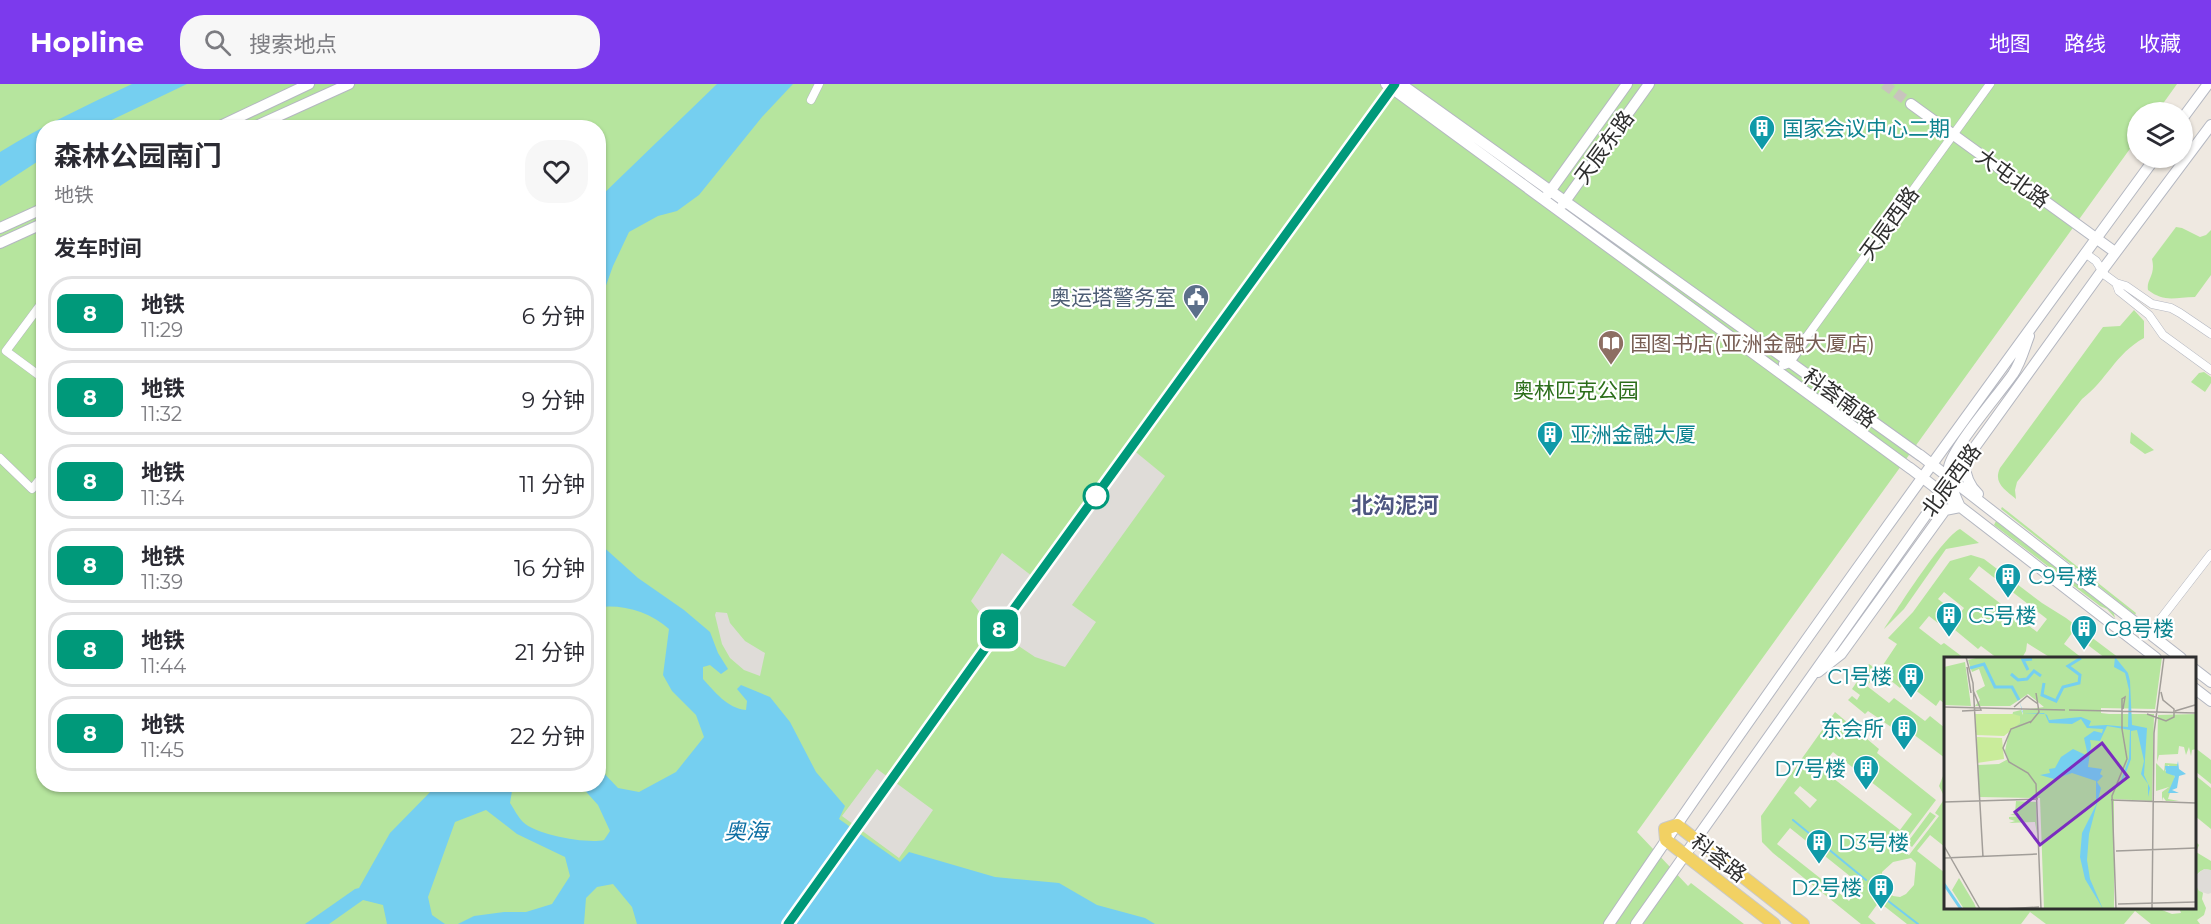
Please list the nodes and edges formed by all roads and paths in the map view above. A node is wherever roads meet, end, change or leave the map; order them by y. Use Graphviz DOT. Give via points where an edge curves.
graph roads {
  1 [pos="309,84"];
  2 [pos="349,84"];
  3 [pos="819,84"];
  4 [pos="1386,84"];
  5 [pos="1401,84"];
  6 [pos="1627,84"];
  7 [pos="1649,84"];
  8 [pos="1990,84"];
  9 [pos="2208,84"];
  10 [pos="811,100"];
  11 [pos="1911,104"];
  12 [pos="2193,104"];
  13 [pos="233,120"];
  14 [pos="270,120"];
  15 [pos="2211,124"];
  16 [pos="1953,134"];
  17 [pos="2148,168"];
  18 [pos="1548,195"];
  19 [pos="1562,205"];
  20 [pos="36,212"];
  21 [pos="36,227"];
  22 [pos="0,228"];
  23 [pos="2096,238"];
  24 [pos="0,243"];
  25 [pos="2115,252"];
  26 [pos="2085,253"];
  27 [pos="2102,270"];
  28 [pos="2116,283"];
  29 [pos="2167,307"];
  30 [pos="36,311"];
  31 [pos="2154,324"];
  32 [pos="2032,327"];
  33 [pos="2211,334"];
  34 [pos="1805,339"];
  35 [pos="3,355"];
  36 [pos="1789,362"];
  37 [pos="1775,370"];
  38 [pos="2211,370"];
  39 [pos="36,374"];
  40 [pos="1785,378"];
  41 [pos="1920,455"];
  42 [pos="0,458"];
  43 [pos="1964,462"];
  44 [pos="1932,464"];
  45 [pos="1922,477"];
  46 [pos="1952,479"];
  47 [pos="36,484"];
  48 [pos="1942,492"];
  49 [pos="1960,507"];
  50 [pos="1997,515"];
  51 [pos="1924,517"];
  52 [pos="1988,528"];
  53 [pos="2211,554"];
  54 [pos="2060,564"];
  55 [pos="2149,634"];
  56 [pos="2155,657"];
  57 [pos="2180,657"];
  58 [pos="2196,671"];
  59 [pos="1809,679"];
  60 [pos="2211,682"];
  61 [pos="2196,690"];
  62 [pos="2211,701"];
  63 [pos="1677,825"];
  64 [pos="1695,839"];
  65 [pos="1666,840"];
  66 [pos="1684,855"];
  67 [pos="1609,924"];
  68 [pos="1636,924"];
  69 [pos="1774,924"];
  70 [pos="1803,924"];
  1 -- 13 [label="street"];
  2 -- 14 [label="street"];
  3 -- 10 [label="street"];
  4 -- 18 [label="street, 科荟南路"];
  5 -- 18 [label="street, 科荟南路"];
  6 -- 18 [label="street, 天辰东路"];
  7 -- 19 [label="street, 天辰东路"];
  8 -- 16 [label="street, 天辰西路"];
  9 -- 12 [label="street"];
  11 -- 16 [label="street, 大屯北路"];
  15 -- 25 [label="street, 北辰西路"];
  16 -- 23 [label="street, 大屯北路"];
  16 -- 34 [label="street, 天辰西路"];
  17 -- 23 [label="street, 北辰西路"];
  18 -- 19 [label="street, 科荟南路"];
  19 -- 36 [label="street, 科荟南路"];
  19 -- 37 [label="street, 科荟南路"];
  20 -- 22 [label="street"];
  21 -- 24 [label="street"];
  23 -- 25 [label="street, 大屯北路"];
  23 -- 26 [label="street, 北辰西路"];
  25 -- 27 [label="street, 北辰西路"];
  26 -- 27 [label="street"];
  26 -- 32 [label="street, 北辰西路"];
  27 -- 28 [label="street"];
  27 -- 43 [label="street, 北辰西路"];
  28 -- 29 [label="street" via="2152,304"];
  28 -- 31 [label="street" via="2121,293 2149,315"];
  29 -- 31 [label="street"];
  29 -- 33 [label="street"];
  30 -- 35 [label="street"];
  31 -- 38 [label="street"];
  32 -- 44 [label="street, 北辰西路"];
  32 -- 49 [label="street" via="2014,373 1949,465"];
  34 -- 36 [label="street, 天辰西路"];
  35 -- 39 [label="street"];
  36 -- 37 [label="street, 天辰西路"];
  36 -- 40 [label="street, 天辰西路"];
  36 -- 41 [label="street, 科荟南路"];
  37 -- 40 [label="street, 科荟南路"];
  40 -- 45 [label="street, 科荟南路"];
  41 -- 44 [label="street, 科荟南路"];
  41 -- 51 [label="street" via="1936,477 1937,485"];
  42 -- 47 [label="street" via="32,489"];
  43 -- 46 [label="street, 北辰西路"];
  43 -- 54 [label="street" via="1976,491"];
  44 -- 45 [label="street, 北辰西路"];
  44 -- 46 [label="street, 科荟南路"];
  45 -- 48 [label="street, 科荟南路"];
  45 -- 63 [label="street, 北辰西路"];
  46 -- 48 [label="street, 北辰西路"];
  46 -- 50 [label="street, 科荟南路"];
  48 -- 49 [label="street, 科荟南路"];
  48 -- 51 [label="street, 北辰西路"];
  49 -- 52 [label="street, 科荟南路"];
  49 -- 59 [label="street" via="1945,510 1841,654"];
  50 -- 52 [label="street" via="1989,519"];
  50 -- 54 [label="street, 科荟南路"];
  51 -- 59 [label="street, 北辰西路"];
  52 -- 56 [label="street, 科荟南路"];
  53 -- 55 [label="street"];
  54 -- 55 [label="street, 科荟南路"];
  55 -- 57 [label="street, 科荟南路"];
  58 -- 60 [label="street"];
  59 -- 64 [label="street, 北辰西路"];
  61 -- 62 [label="street"];
  63 -- 64 [label="main road, 科荟路"];
  63 -- 65 [label="main road, 科荟路" via="1665,829"];
  64 -- 66 [label="street, 北辰西路"];
  64 -- 70 [label="main road, 科荟路"];
  65 -- 66 [label="main road, 科荟路"];
  65 -- 67 [label="street"];
  66 -- 68 [label="street, 北辰西路"];
  66 -- 69 [label="main road, 科荟路"];
}
